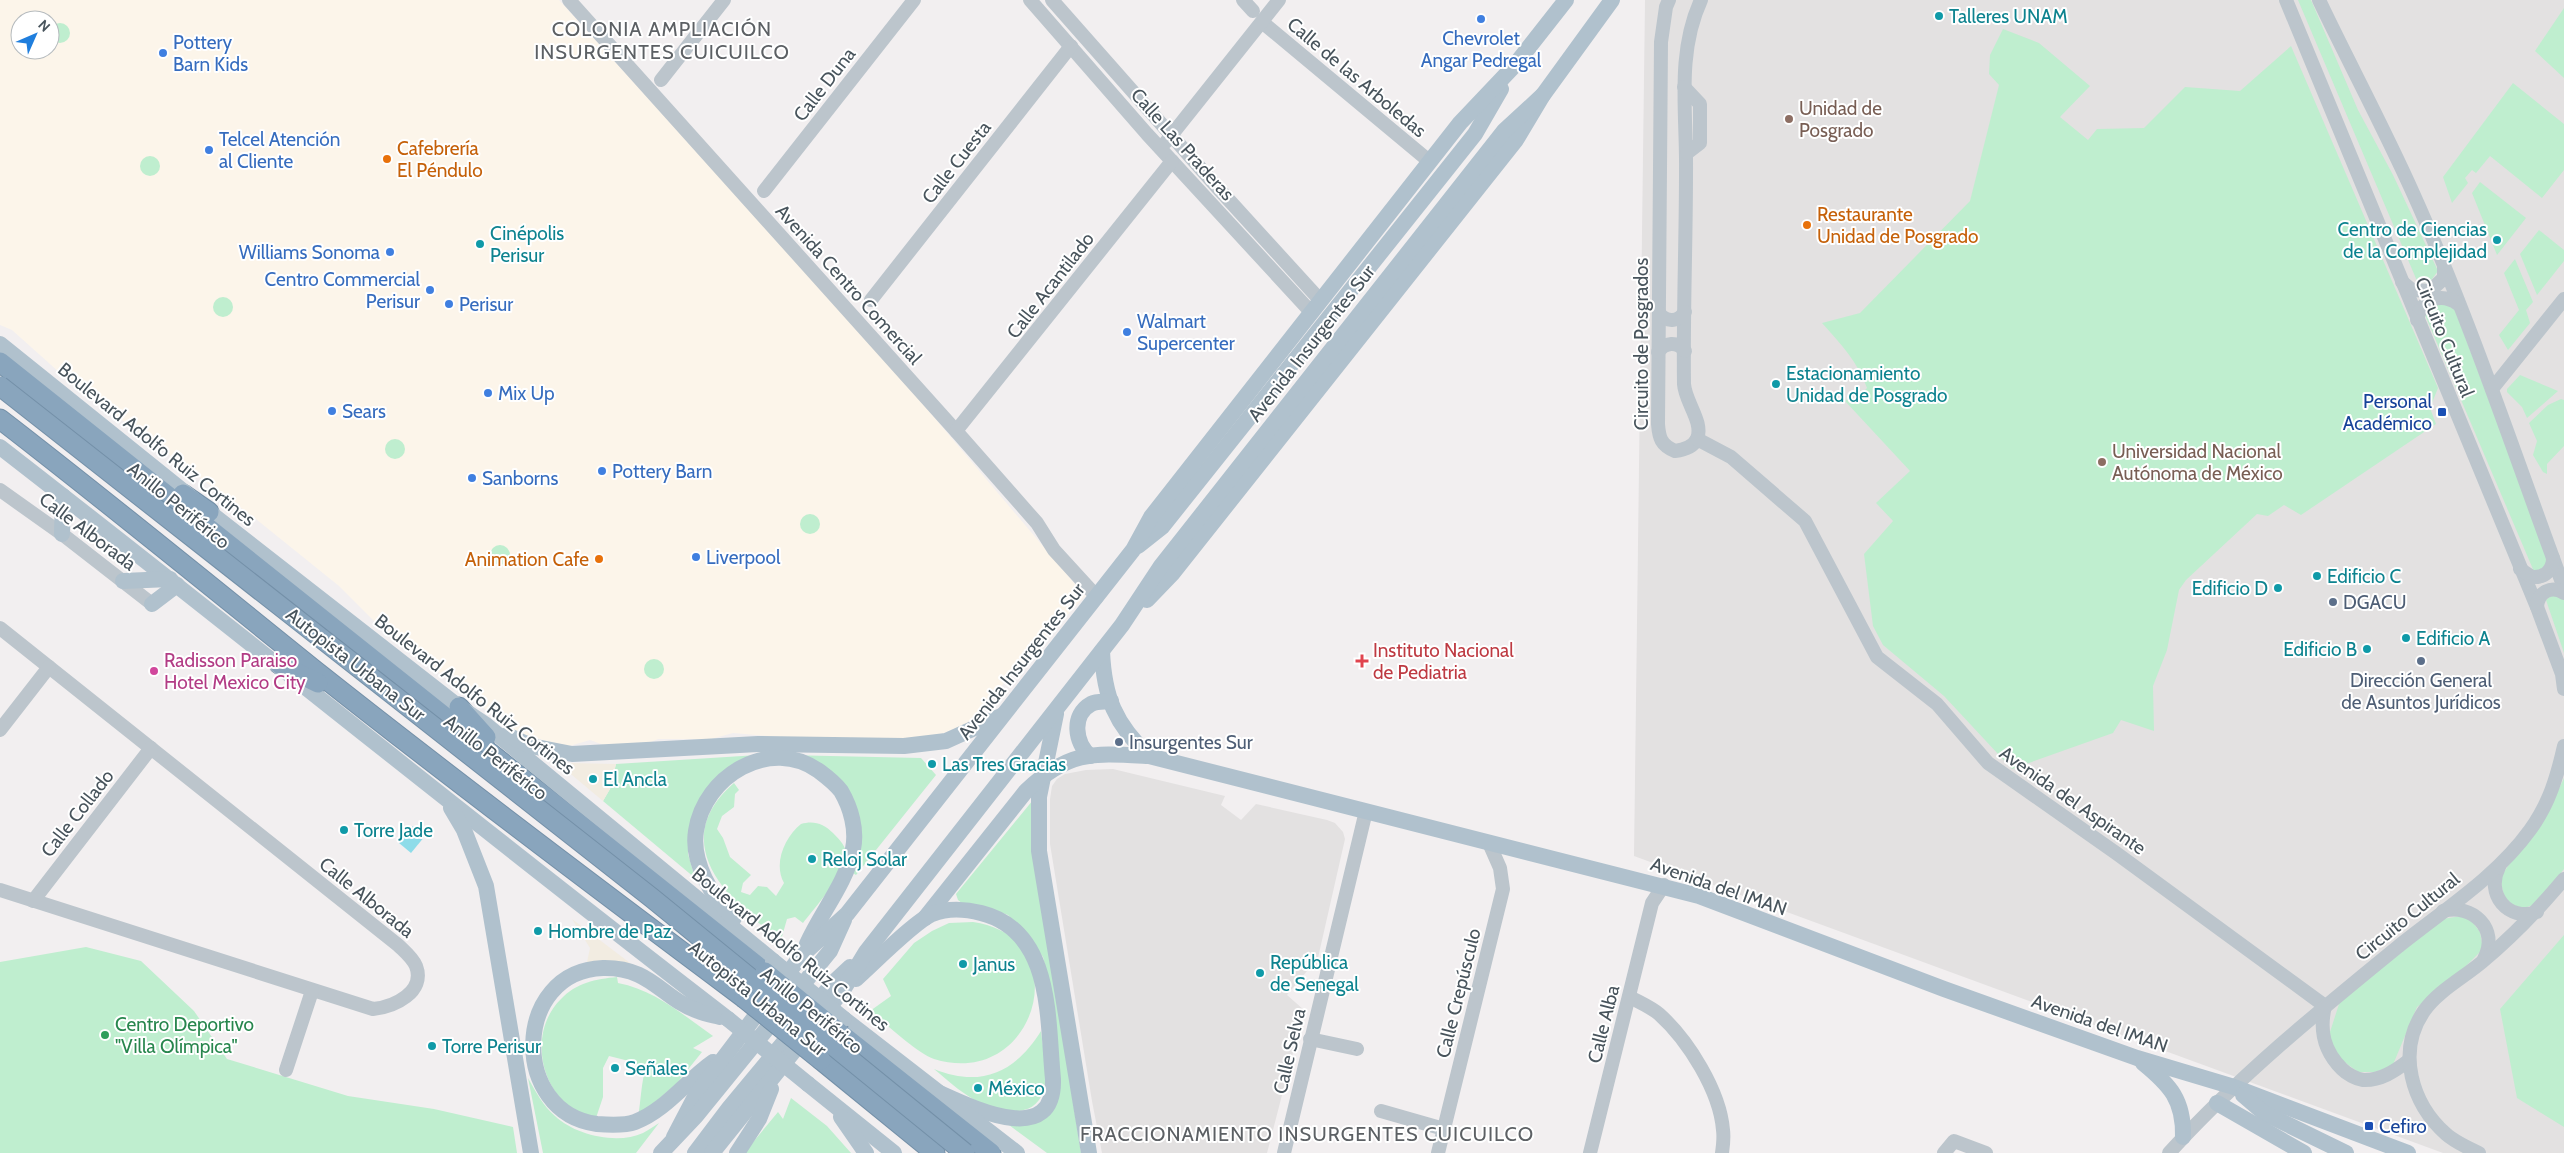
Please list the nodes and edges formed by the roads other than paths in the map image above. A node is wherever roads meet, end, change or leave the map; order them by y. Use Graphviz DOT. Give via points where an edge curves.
graph roads {
  1 [pos="569,0"];
  2 [pos="724,0"];
  3 [pos="914,0"];
  4 [pos="1030,0"];
  5 [pos="1052,0"];
  6 [pos="1243,0"];
  7 [pos="1279,0"];
  8 [pos="1566,0"];
  9 [pos="1620,0"];
  10 [pos="1669,0"];
  11 [pos="1701,0"];
  12 [pos="2286,0"];
  13 [pos="2319,0"];
  14 [pos="1609,6"];
  15 [pos="1257,16"];
  16 [pos="1071,46"];
  17 [pos="1662,62"];
  18 [pos="1515,65"];
  19 [pos="1685,70"];
  20 [pos="661,80"];
  21 [pos="1684,87"];
  22 [pos="1685,111"];
  23 [pos="1661,114"];
  24 [pos="1172,135"];
  25 [pos="1161,149"];
  26 [pos="1687,153"];
  27 [pos="1172,161"];
  28 [pos="1429,162"];
  29 [pos="764,191"];
  30 [pos="2444,267"];
  31 [pos="2400,277"];
  32 [pos="2564,299"];
  33 [pos="870,300"];
  34 [pos="2458,304"];
  35 [pos="1315,306"];
  36 [pos="1685,312"];
  37 [pos="1659,313"];
  38 [pos="2417,320"];
  39 [pos="0,344"];
  40 [pos="1684,351"];
  41 [pos="1658,352"];
  42 [pos="0,362"];
  43 [pos="16,375"];
  44 [pos="0,386"];
  45 [pos="2492,389"];
  46 [pos="0,399"];
  47 [pos="0,419"];
  48 [pos="956,431"];
  49 [pos="1697,439"];
  50 [pos="0,447"];
  51 [pos="0,458"];
  52 [pos="25,467"];
  53 [pos="0,490"];
  54 [pos="63,496"];
  55 [pos="208,512"];
  56 [pos="62,534"];
  57 [pos="1133,550"];
  58 [pos="2553,558"];
  59 [pos="2520,568"];
  60 [pos="123,581"];
  61 [pos="173,582"];
  62 [pos="2564,588"];
  63 [pos="2564,592"];
  64 [pos="1097,597"];
  65 [pos="152,604"];
  66 [pos="2537,607"];
  67 [pos="0,628"];
  68 [pos="1102,651"];
  69 [pos="279,664"];
  70 [pos="49,667"];
  71 [pos="2564,689"];
  72 [pos="1111,701"];
  73 [pos="459,707"];
  74 [pos="1058,708"];
  75 [pos="1003,716"];
  76 [pos="486,725"];
  77 [pos="388,727"];
  78 [pos="0,730"];
  79 [pos="2564,746"];
  80 [pos="151,748"];
  81 [pos="1090,756"];
  82 [pos="1149,756"];
  83 [pos="1043,775"];
  84 [pos="448,802"];
  85 [pos="1366,811"];
  86 [pos="1489,842"];
  87 [pos="618,854"];
  88 [pos="2499,867"];
  89 [pos="2564,878"];
  90 [pos="1645,881"];
  91 [pos="1664,886"];
  92 [pos="0,890"];
  93 [pos="33,901"];
  94 [pos="1652,903"];
  95 [pos="2442,911"];
  96 [pos="2537,912"];
  97 [pos="847,914"];
  98 [pos="925,918"];
  99 [pos="866,952"];
  100 [pos="801,956"];
  101 [pos="2482,962"];
  102 [pos="770,964"];
  103 [pos="843,990"];
  104 [pos="312,991"];
  105 [pos="1630,996"];
  106 [pos="2326,1006"];
  107 [pos="728,1019"];
  108 [pos="843,1027"];
  109 [pos="1310,1039"];
  110 [pos="1357,1049"];
  111 [pos="726,1055"];
  112 [pos="2137,1058"];
  113 [pos="2408,1061"];
  114 [pos="286,1070"];
  115 [pos="776,1075"];
  116 [pos="2234,1087"];
  117 [pos="935,1091"];
  118 [pos="826,1098"];
  119 [pos="2217,1103"];
  120 [pos="1381,1110"];
  121 [pos="1444,1129"];
  122 [pos="674,1137"];
  123 [pos="2183,1137"];
  124 [pos="531,1153"];
  125 [pos="661,1153"];
  126 [pos="695,1153"];
  127 [pos="712,1153"];
  128 [pos="737,1153"];
  129 [pos="866,1153"];
  130 [pos="894,1153"];
  131 [pos="936,1153"];
  132 [pos="949,1153"];
  133 [pos="965,1153"];
  134 [pos="991,1153"];
  135 [pos="1018,1153"];
  136 [pos="1089,1153"];
  137 [pos="1284,1153"];
  138 [pos="1438,1153"];
  139 [pos="1590,1153"];
  140 [pos="1722,1153"];
  141 [pos="1944,1153"];
  142 [pos="1986,1153"];
  143 [pos="2169,1153"];
  144 [pos="2304,1153"];
  145 [pos="2346,1153"];
  146 [pos="2408,1153"];
  147 [pos="2479,1153"];
  1 -- 48 [label="street, Avenida Centro Comercial"];
  2 -- 20 [label="street"];
  3 -- 29 [label="street, Calle Duna"];
  4 -- 16 [label="street, Calle Las Praderas"];
  5 -- 24 [label="street, Calle Las Praderas"];
  6 -- 15 [label="street, Calle de las Arboledas"];
  7 -- 15 [label="street"];
  8 -- 18 [label="main road, Avenida Insurgentes Sur"];
  9 -- 14 [label="street"];
  10 -- 17 [label="street, Circuito de Posgrados" via="1661,42"];
  11 -- 19 [label="street" via="1686,48"];
  12 -- 31 [label="street, Circuito Cultural"];
  13 -- 30 [label="street, Circuito Cultural" via="2413,193"];
  14 -- 68 [label="main road, Avenida Insurgentes Sur" via="1543,95 1516,140 1178,567 1122,625"];
  15 -- 24 [label="street"];
  15 -- 28 [label="street, Calle de las Arboledas"];
  16 -- 25 [label="street, Calle Las Praderas"];
  16 -- 33 [label="street, Calle Cuesta"];
  17 -- 19 [label="street" via="1670,76 1678,76"];
  17 -- 23 [label="street, Circuito de Posgrados"];
  18 -- 28 [label="main road, Avenida Insurgentes Sur" via="1460,122"];
  18 -- 57 [label="main road, Avenida Insurgentes Sur" via="1474,134 1162,527"];
  19 -- 21 [label="street"];
  21 -- 22 [label="street"];
  21 -- 26 [label="street" via="1700,104 1700,143"];
  22 -- 23 [label="street" via="1672,105"];
  22 -- 26 [label="street"];
  23 -- 37 [label="street, Circuito de Posgrados"];
  24 -- 25 [label="street"];
  24 -- 35 [label="street, Calle Las Praderas"];
  25 -- 27 [label="street, Calle Las Praderas"];
  26 -- 36 [label="street"];
  27 -- 35 [label="street, Calle Las Praderas"];
  27 -- 48 [label="street, Calle Acantilado"];
  28 -- 35 [label="main road, Avenida Insurgentes Sur"];
  30 -- 31 [label="street" via="2440,284 2424,292 2406,287"];
  30 -- 34 [label="street, Circuito Cultural"];
  31 -- 38 [label="street, Circuito Cultural"];
  32 -- 45 [label="street"];
  34 -- 38 [label="street" via="2447,298 2435,298 2421,308"];
  34 -- 45 [label="street, Circuito Cultural"];
  35 -- 57 [label="main road, Avenida Insurgentes Sur" via="1151,517"];
  36 -- 37 [label="street" via="1672,320"];
  36 -- 40 [label="street"];
  37 -- 41 [label="street, Circuito de Posgrados"];
  38 -- 59 [label="street, Circuito Cultural"];
  39 -- 55 [label="main road, Boulevard Adolfo Ruiz Cortines"];
  40 -- 41 [label="street" via="1671,344"];
  40 -- 49 [label="street" via="1684,388 1698,428"];
  41 -- 49 [label="street, Circuito de Posgrados" via="1659,438 1665,447 1675,451 1690,446"];
  42 -- 43 [label="highway, Anillo Periférico"];
  43 -- 55 [label="highway"];
  43 -- 87 [label="highway, Anillo Periférico"];
  44 -- 133 [label="highway, Autopista Urbana Sur, bridge" via="652,898"];
  45 -- 58 [label="street, Circuito Cultural"];
  46 -- 132 [label="highway, Autopista Urbana Sur" via="649,909"];
  47 -- 77 [label="highway, Anillo Periférico"];
  48 -- 64 [label="street, Avenida Centro Comercial"];
  49 -- 106 [label="street, Avenida del Aspirante" via="1731,457 1805,521 1877,657 1937,704 1988,763"];
  50 -- 52 [label="main road"];
  51 -- 52 [label="main road"];
  52 -- 54 [label="main road"];
  53 -- 56 [label="street, Calle Alborada"];
  54 -- 56 [label="main road"];
  54 -- 61 [label="main road"];
  55 -- 73 [label="main road, Boulevard Adolfo Ruiz Cortines"];
  56 -- 60 [label="street, Calle Alborada"];
  57 -- 64 [label="main road, Avenida Insurgentes Sur"];
  58 -- 59 [label="street" via="2552,566 2543,576 2528,576"];
  58 -- 62 [label="street, Circuito Cultural"];
  59 -- 66 [label="street, Circuito Cultural"];
  60 -- 61 [label="main road"];
  60 -- 65 [label="street, Calle Alborada"];
  61 -- 65 [label="main road"];
  61 -- 69 [label="main road"];
  63 -- 66 [label="street" via="2553,589 2544,592 2538,598"];
  64 -- 75 [label="main road, Avenida Insurgentes Sur"];
  66 -- 71 [label="street, Circuito Cultural" via="2562,674"];
  67 -- 70 [label="street, Calle Alborada"];
  68 -- 72 [label="main road, Avenida del IMAN" via="1103,678"];
  68 -- 74 [label="main road, Avenida Insurgentes Sur"];
  69 -- 77 [label="highway" via="312,678 373,722"];
  69 -- 84 [label="main road"];
  70 -- 78 [label="street"];
  70 -- 80 [label="street, Calle Alborada"];
  72 -- 81 [label="main road" via="1091,704 1078,723 1078,741"];
  72 -- 82 [label="main road, Avenida del IMAN" via="1127,735"];
  73 -- 76 [label="main road, Boulevard Adolfo Ruiz Cortines"];
  73 -- 87 [label="highway" via="508,757"];
  74 -- 83 [label="main road"];
  74 -- 99 [label="main road, Avenida Insurgentes Sur"];
  75 -- 76 [label="main road" via="946,741 904,746 745,745 599,754 552,751 531,746"];
  75 -- 97 [label="main road, Avenida Insurgentes Sur"];
  76 -- 102 [label="main road, Boulevard Adolfo Ruiz Cortines"];
  77 -- 131 [label="highway, Anillo Periférico, bridge" via="563,864 744,998"];
  79 -- 88 [label="street, Circuito Cultural" via="2546,805"];
  80 -- 93 [label="street, Calle Collado"];
  80 -- 104 [label="street, Calle Alborada" via="398,945 416,966 417,978 413,989 389,1007 373,1009"];
  81 -- 82 [label="main road, Avenida del IMAN"];
  81 -- 83 [label="main road, Avenida del IMAN" via="1059,764"];
  82 -- 85 [label="main road, Avenida del IMAN"];
  83 -- 98 [label="main road, Avenida del IMAN" via="1026,791"];
  83 -- 136 [label="main road" via="1038,822 1039,851"];
  84 -- 107 [label="main road"];
  84 -- 124 [label="main road" via="464,830 486,886"];
  85 -- 86 [label="main road, Avenida del IMAN"];
  85 -- 109 [label="street, Calle Selva"];
  86 -- 90 [label="main road, Avenida del IMAN"];
  86 -- 121 [label="street, Calle Crepúsculo" via="1500,868 1503,889"];
  87 -- 102 [label="highway, Anillo Periférico"];
  88 -- 95 [label="street, Circuito Cultural"];
  88 -- 96 [label="street" via="2494,888 2503,906 2523,915"];
  89 -- 96 [label="street"];
  90 -- 91 [label="main road, Avenida del IMAN"];
  90 -- 94 [label="street"];
  91 -- 94 [label="street, Calle Alba"];
  91 -- 112 [label="main road, Avenida del IMAN" via="1699,896"];
  92 -- 93 [label="street, Calle Alborada"];
  93 -- 104 [label="street, Calle Alborada"];
  94 -- 105 [label="street, Calle Alba"];
  95 -- 101 [label="street" via="2464,909 2483,922 2489,942"];
  95 -- 106 [label="street, Circuito Cultural"];
  96 -- 101 [label="street"];
  97 -- 100 [label="main road, Avenida Insurgentes Sur"];
  97 -- 122 [label="main road, Avenida Insurgentes Sur" via="830,951 696,1116"];
  98 -- 103 [label="main road"];
  98 -- 117 [label="main road" via="947,911 975,912 1004,924 1025,942 1042,974 1053,1079 1050,1098 1042,1111 1020,1120 984,1112"];
  99 -- 103 [label="main road, Avenida Insurgentes Sur"];
  99 -- 126 [label="main road, Avenida Insurgentes Sur" via="834,982 728,1108"];
  100 -- 102 [label="main road" via="843,879 853,850 853,822 837,786 814,768 789,759 761,759 737,769 713,791 703,807 695,839 702,871 713,893 726,910 760,940"];
  100 -- 111 [label="main road, Avenida Insurgentes Sur"];
  101 -- 113 [label="street" via="2424,1011 2415,1030"];
  102 -- 108 [label="highway, Anillo Periférico, bridge"];
  103 -- 115 [label="main road, Avenida Insurgentes Sur"];
  104 -- 114 [label="street"];
  105 -- 139 [label="street, Calle Alba"];
  105 -- 140 [label="street" via="1658,1013 1678,1033 1699,1064 1724,1129"];
  106 -- 113 [label="street" via="2322,1020 2324,1043 2331,1058 2347,1074 2362,1080 2378,1078 2394,1072"];
  106 -- 116 [label="street, Circuito Cultural"];
  107 -- 111 [label="main road" via="696,1011 632,972 596,969 570,977 550,995 536,1018 532,1042 538,1074 554,1102 582,1120 603,1125 633,1123 645,1117 665,1104 700,1071"];
  107 -- 118 [label="main road, bridge"];
  108 -- 117 [label="main road, Boulevard Adolfo Ruiz Cortines"];
  108 -- 134 [label="highway, Anillo Periférico"];
  109 -- 110 [label="street"];
  109 -- 137 [label="street, Calle Selva"];
  111 -- 122 [label="main road, Avenida Insurgentes Sur" via="687,1108"];
  112 -- 116 [label="main road, Avenida del IMAN"];
  112 -- 123 [label="main road" via="2176,1096 2184,1121"];
  113 -- 147 [label="street" via="2418,1097 2430,1118 2447,1136"];
  115 -- 127 [label="main road, Avenida Insurgentes Sur"];
  115 -- 128 [label="main road" via="759,1119"];
  116 -- 119 [label="street, Circuito Cultural"];
  116 -- 145 [label="main road, Avenida del IMAN" via="2264,1113"];
  116 -- 146 [label="main road, Avenida del IMAN"];
  117 -- 135 [label="main road, Boulevard Adolfo Ruiz Cortines"];
  118 -- 129 [label="main road"];
  118 -- 130 [label="main road"];
  119 -- 123 [label="street, Circuito Cultural"];
  119 -- 144 [label="main road"];
  120 -- 121 [label="street"];
  121 -- 138 [label="street, Calle Crepúsculo"];
  122 -- 125 [label="main road, Avenida Insurgentes Sur"];
  123 -- 143 [label="street, Circuito Cultural"];
  141 -- 142 [label="street" via="1954,1141"];
}
